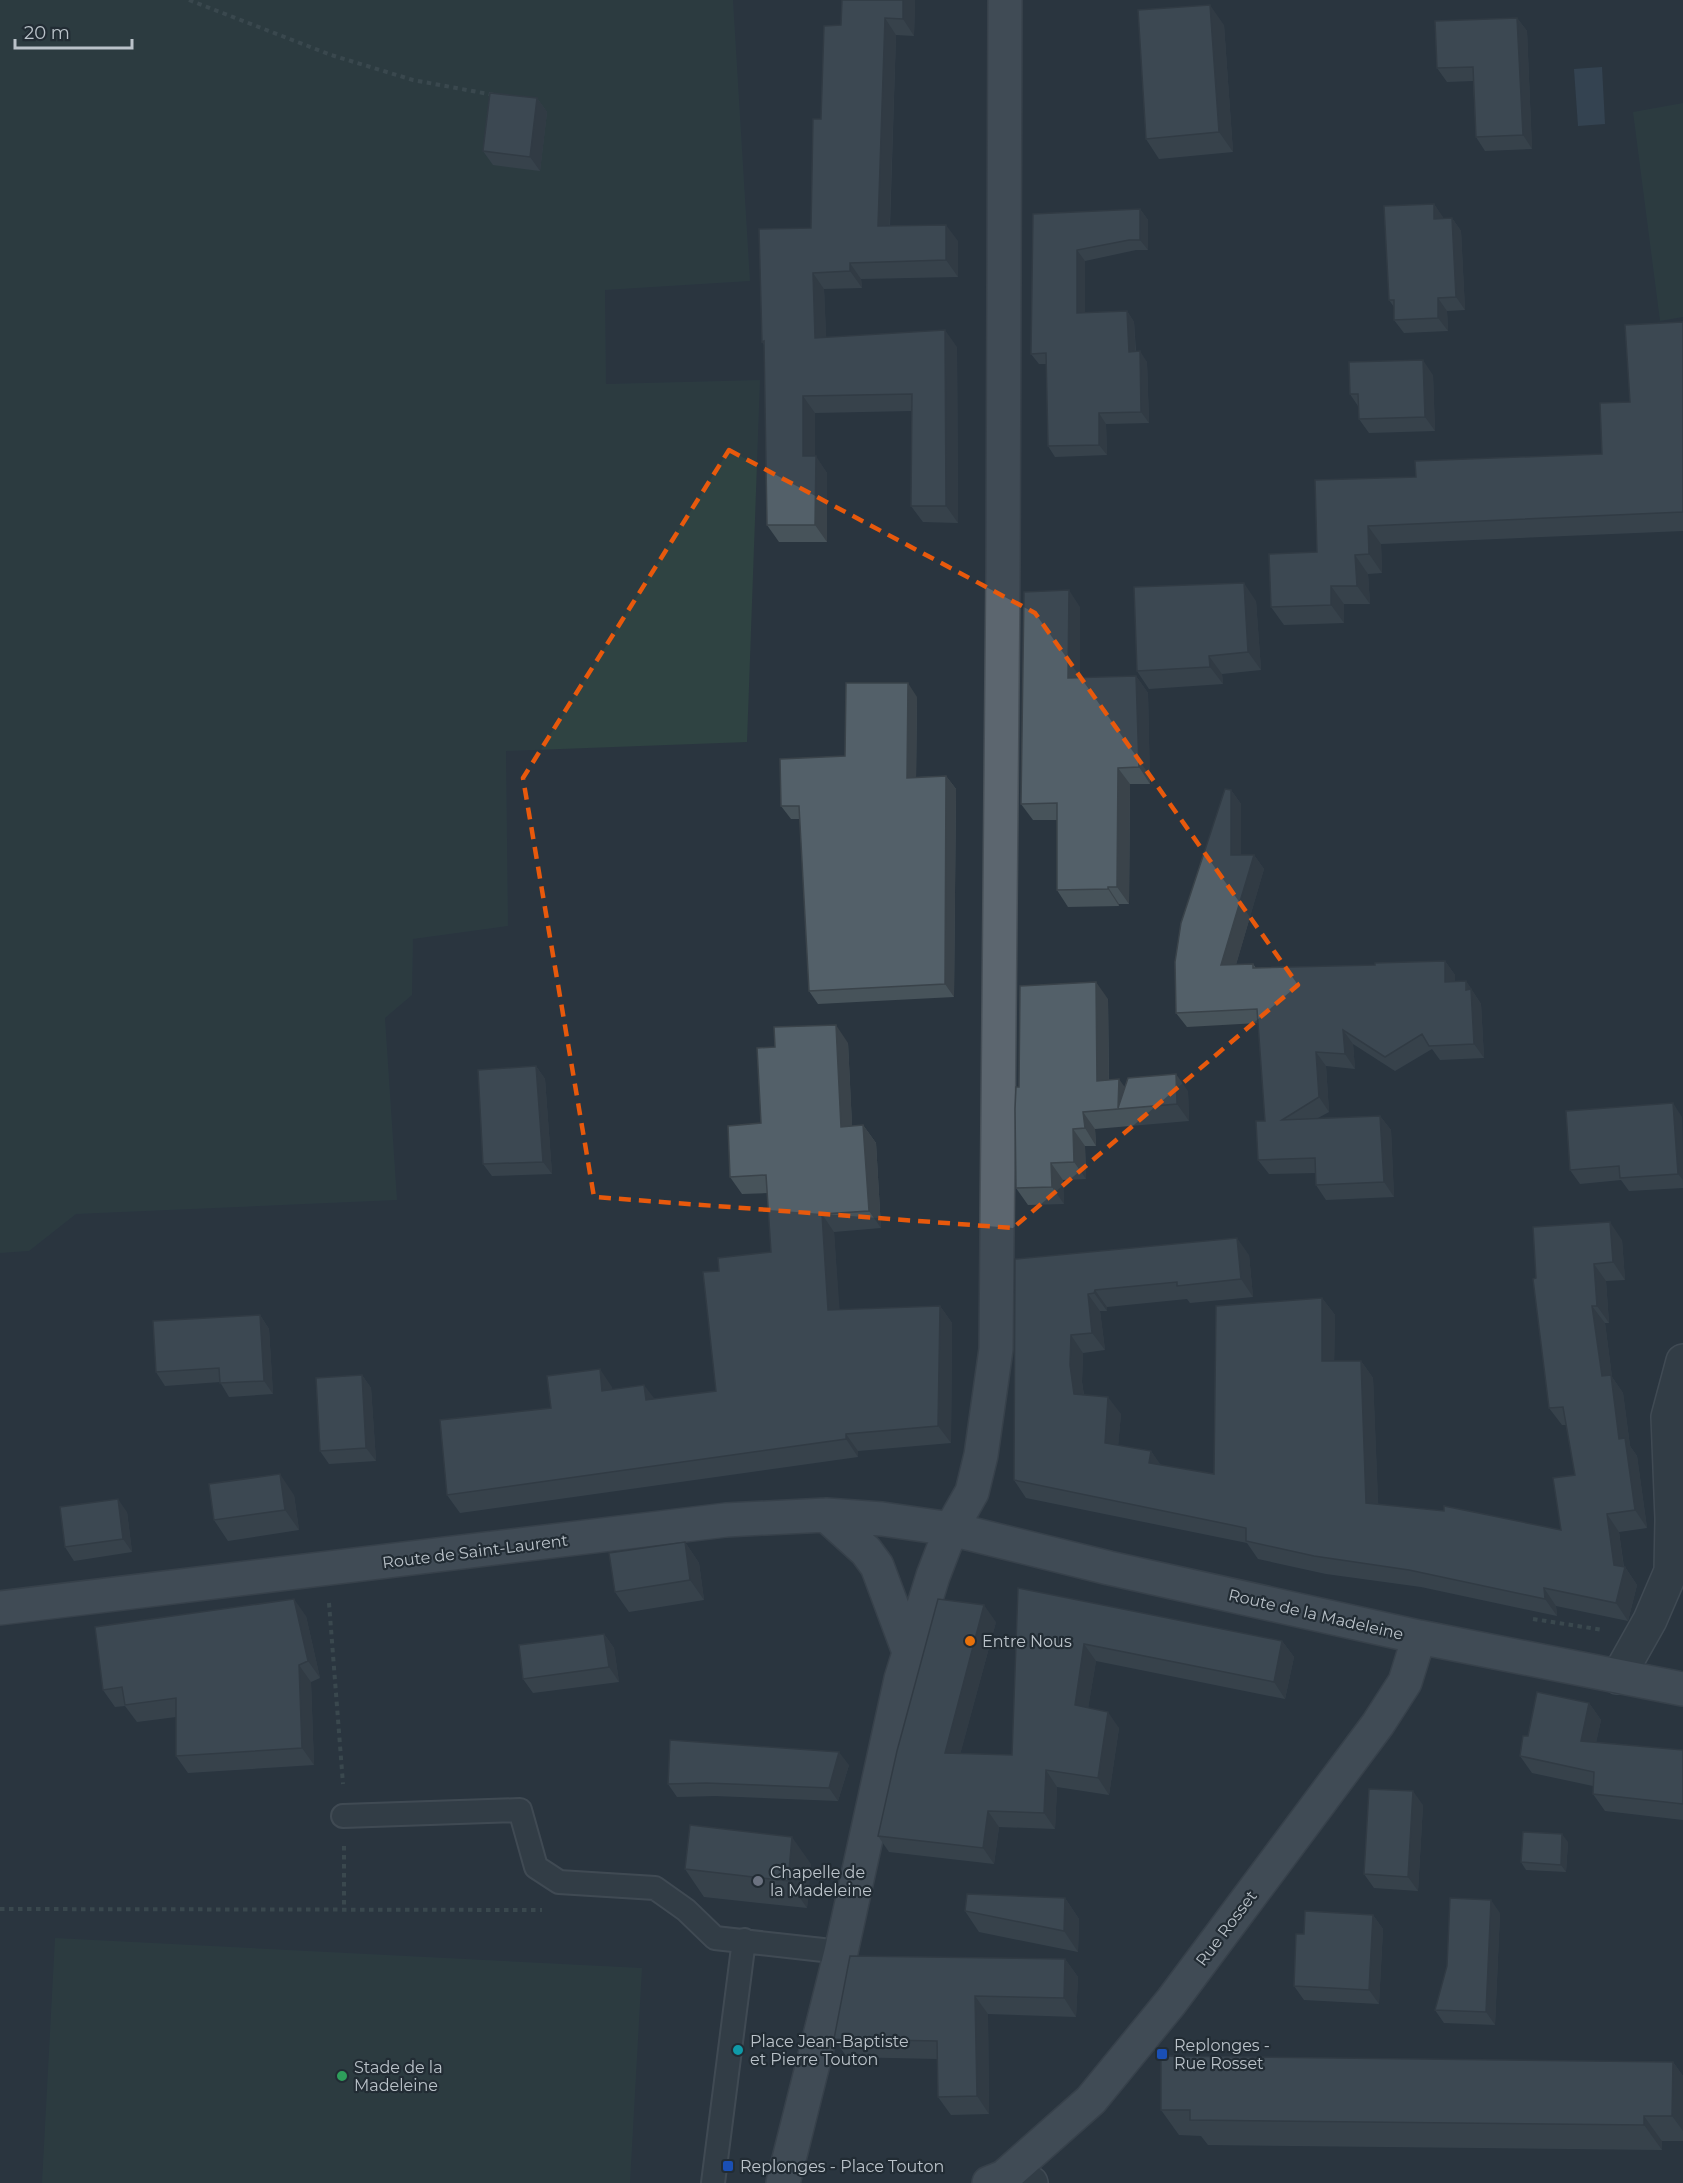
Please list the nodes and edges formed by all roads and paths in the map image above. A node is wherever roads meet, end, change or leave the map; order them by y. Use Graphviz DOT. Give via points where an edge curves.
graph roads {
  1 [pos="189,0"];
  2 [pos="1005,0"];
  3 [pos="500,96"];
  4 [pos="1683,1361"];
  5 [pos="826,1515"];
  6 [pos="951,1530"];
  7 [pos="324,1570"];
  8 [pos="0,1608"];
  9 [pos="1419,1638"];
  10 [pos="909,1652"];
  11 [pos="1618,1677"];
  12 [pos="1683,1689"];
  13 [pos="343,1816"];
  14 [pos="0,1909"];
  15 [pos="344,1910"];
  16 [pos="544,1910"];
  17 [pos="744,1940"];
  18 [pos="841,1952"];
  19 [pos="1008,2181"];
  20 [pos="713,2183"];
  21 [pos="783,2183"];
  1 -- 3 [label="path" via="331,55 413,80"];
  2 -- 6 [label="main road" via="996,1349 972,1492"];
  4 -- 11 [label="street" via="1668,1417 1671,1571 1650,1620"];
  5 -- 6 [label="main road, Route de Saint-Laurent"];
  5 -- 7 [label="main road, Route de Saint-Laurent" via="726,1520"];
  5 -- 10 [label="main road" via="877,1566"];
  6 -- 9 [label="main road, Route de la Madeleine"];
  6 -- 10 [label="main road"];
  7 -- 8 [label="main road, Route de Saint-Laurent"];
  7 -- 13 [label="path"];
  9 -- 11 [label="main road, Route de la Madeleine"];
  9 -- 19 [label="main road, Rue Rosset" via="1406,1682 1378,1724 1171,2001 1091,2100"];
  10 -- 18 [label="main road"];
  11 -- 12 [label="main road, Route de la Madeleine"];
  13 -- 15 [label="path"];
  13 -- 17 [label="lane" via="520,1810 536,1867 559,1882 655,1888 715,1938"];
  14 -- 15 [label="path"];
  15 -- 16 [label="path"];
  17 -- 18 [label="lane"];
  17 -- 20 [label="lane"];
  18 -- 21 [label="main road"];
}
